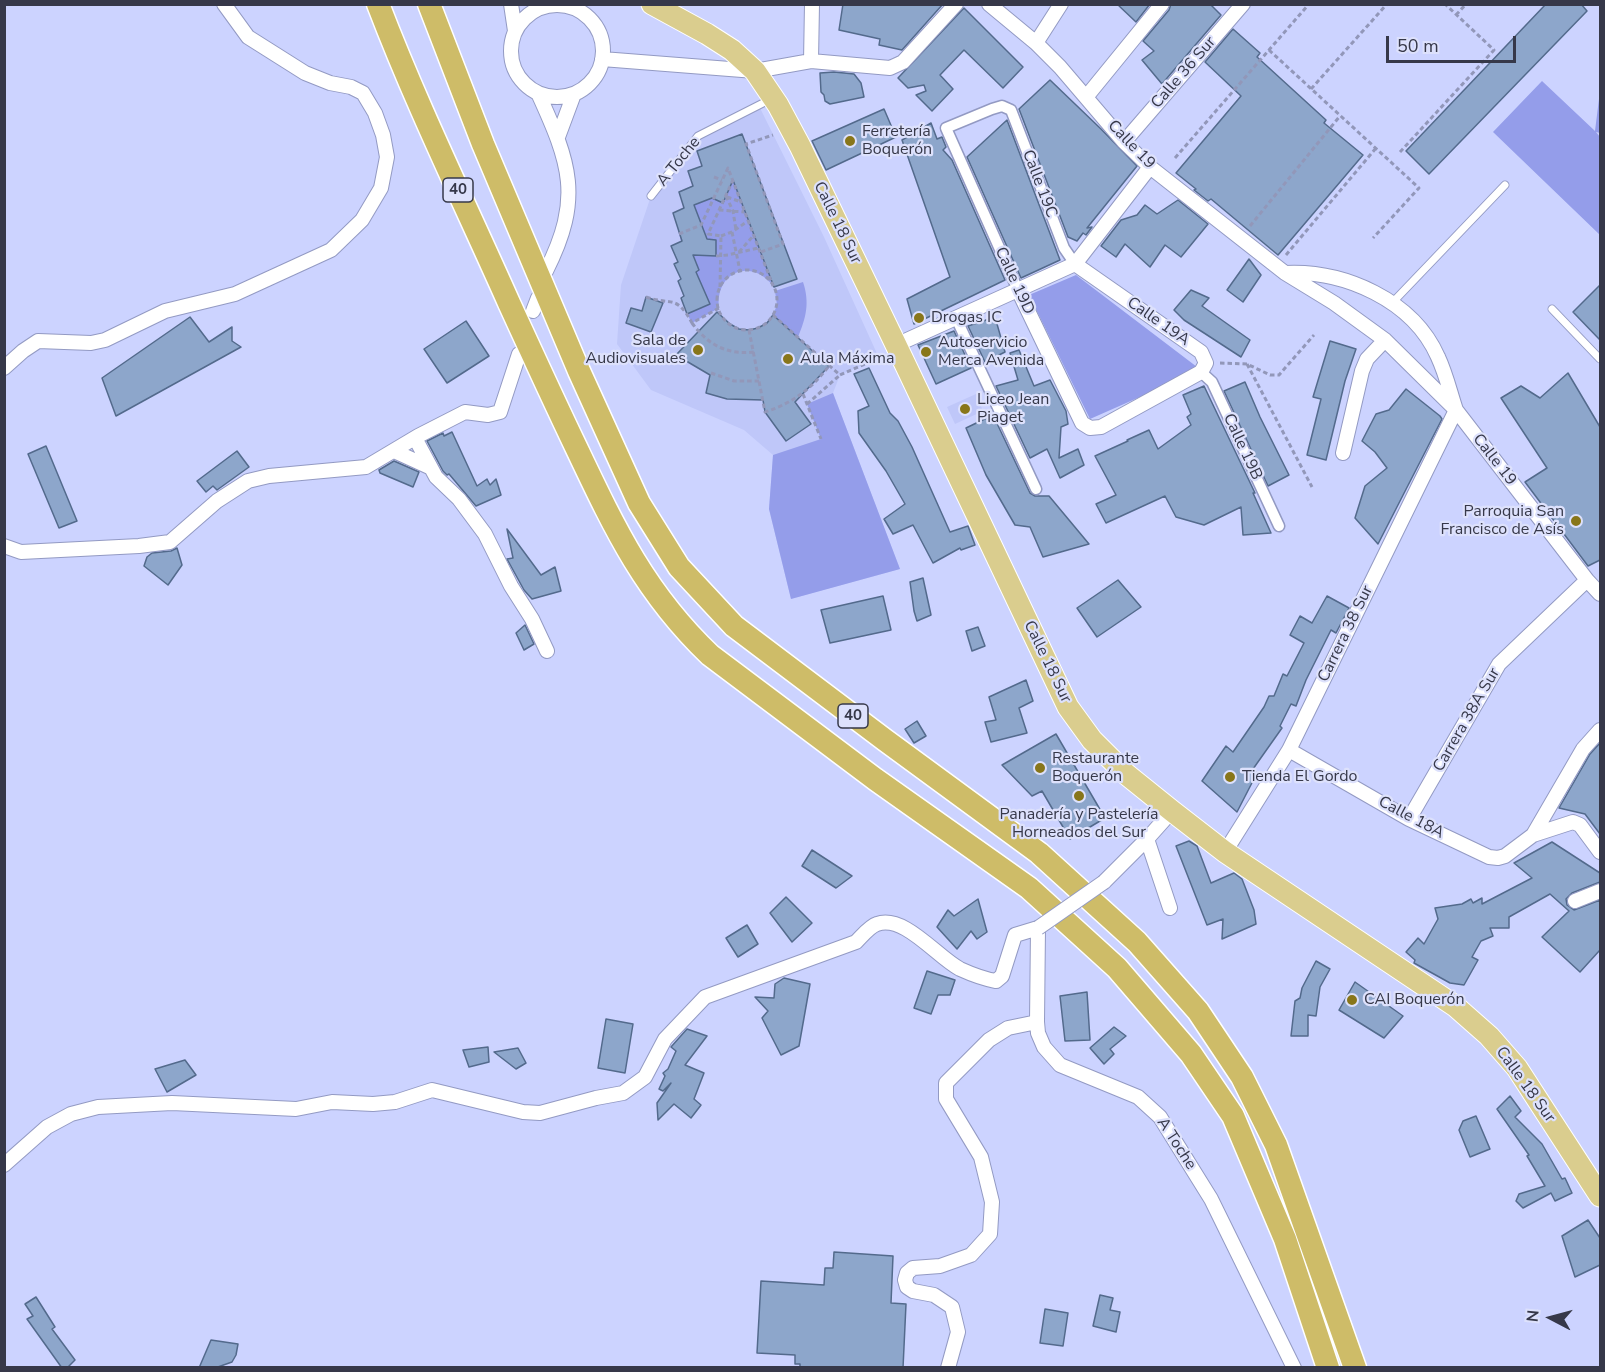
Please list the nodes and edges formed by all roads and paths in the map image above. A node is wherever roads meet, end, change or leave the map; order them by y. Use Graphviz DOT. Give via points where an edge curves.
graph roads {
  1 [pos="224,4"];
  2 [pos="378,4"];
  3 [pos="429,4"];
  4 [pos="511,4"];
  5 [pos="652,4"];
  6 [pos="813,4"];
  7 [pos="956,4"];
  8 [pos="989,4"];
  9 [pos="1061,4"];
  10 [pos="1162,4"];
  11 [pos="1243,4"];
  12 [pos="1309,4"];
  13 [pos="1387,4"];
  14 [pos="1445,4"];
  15 [pos="1466,4"];
  16 [pos="542,5"];
  17 [pos="1456,15"];
  18 [pos="515,31"];
  19 [pos="1036,44"];
  20 [pos="1269,50"];
  21 [pos="602,59"];
  22 [pos="811,61"];
  23 [pos="755,71"];
  24 [pos="1311,88"];
  25 [pos="538,93"];
  26 [pos="574,94"];
  27 [pos="1087,96"];
  28 [pos="773,98"];
  29 [pos="1002,106"];
  30 [pos="1340,116"];
  31 [pos="773,135"];
  32 [pos="558,138"];
  33 [pos="1124,141"];
  34 [pos="1376,148"];
  35 [pos="1400,152"];
  36 [pos="1175,158"];
  37 [pos="1150,167"];
  38 [pos="714,177"];
  39 [pos="722,180"];
  40 [pos="733,180"];
  41 [pos="1506,185"];
  42 [pos="651,196"];
  43 [pos="726,196"];
  44 [pos="713,199"];
  45 [pos="706,200"];
  46 [pos="741,202"];
  47 [pos="719,210"];
  48 [pos="733,211"];
  49 [pos="745,212"];
  50 [pos="706,215"];
  51 [pos="698,219"];
  52 [pos="748,221"];
  53 [pos="1247,229"];
  54 [pos="736,230"];
  55 [pos="732,232"];
  56 [pos="680,234"];
  57 [pos="754,235"];
  58 [pos="721,236"];
  59 [pos="1373,238"];
  60 [pos="759,247"];
  61 [pos="760,252"];
  62 [pos="737,253"];
  63 [pos="1286,255"];
  64 [pos="718,256"];
  65 [pos="1075,264"];
  66 [pos="546,270"];
  67 [pos="740,271"];
  68 [pos="1285,273"];
  69 [pos="773,286"];
  70 [pos="720,289"];
  71 [pos="1018,290"];
  72 [pos="646,297"];
  73 [pos="1392,303"];
  74 [pos="718,308"];
  75 [pos="1552,309"];
  76 [pos="773,315"];
  77 [pos="956,318"];
  78 [pos="692,323"];
  79 [pos="749,330"];
  80 [pos="1314,335"];
  81 [pos="1385,340"];
  82 [pos="896,345"];
  83 [pos="754,352"];
  84 [pos="519,354"];
  85 [pos="879,358"];
  86 [pos="1600,359"];
  87 [pos="1247,364"];
  88 [pos="829,366"];
  89 [pos="1204,367"];
  90 [pos="4,368"];
  91 [pos="711,373"];
  92 [pos="840,375"];
  93 [pos="759,381"];
  94 [pos="803,394"];
  95 [pos="807,404"];
  96 [pos="1456,410"];
  97 [pos="415,438"];
  98 [pos="821,439"];
  99 [pos="393,451"];
  100 [pos="1343,453"];
  101 [pos="429,467"];
  102 [pos="1311,487"];
  103 [pos="1036,489"];
  104 [pos="1279,526"];
  105 [pos="4,546"];
  106 [pos="1587,580"];
  107 [pos="1600,594"];
  108 [pos="547,651"];
  109 [pos="1600,730"];
  110 [pos="1289,750"];
  111 [pos="1172,811"];
  112 [pos="1409,819"];
  113 [pos="1533,835"];
  114 [pos="1147,839"];
  115 [pos="1225,852"];
  116 [pos="1600,852"];
  117 [pos="1600,891"];
  118 [pos="1575,901"];
  119 [pos="1170,908"];
  120 [pos="1038,928"];
  121 [pos="1037,1022"];
  122 [pos="4,1165"];
  123 [pos="1600,1196"];
  124 [pos="948,1368"];
  125 [pos="1294,1368"];
  126 [pos="1328,1368"];
  127 [pos="1355,1368"];
  1 -- 90 [label="street" via="248,37 305,73 363,93 375,113 387,157 381,188 372,204 362,220 330,250 234,294 165,311 105,340 39,340"];
  2 -- 126 [label="highway, 40" via="541,374 614,528 637,567 685,631 710,655 1029,888 1117,968 1191,1054 1233,1116 1285,1239"];
  3 -- 127 [label="highway, 40" via="579,372 639,503 679,567 734,626 1039,853 1137,942 1198,1011 1242,1077 1276,1145"];
  4 -- 18 [label="street"];
  5 -- 23 [label="main road, Calle 18 Sur" via="732,50"];
  6 -- 22 [label="street"];
  7 -- 22 [label="street" via="903,62 890,68"];
  8 -- 19 [label="street, Calle 19"];
  9 -- 19 [label="street"];
  10 -- 27 [label="street"];
  11 -- 33 [label="street, Calle 36 Sur"];
  12 -- 20 [label="path"];
  13 -- 24 [label="path"];
  14 -- 17 [label="path"];
  15 -- 17 [label="path"];
  16 -- 18 [label="street"];
  16 -- 21 [label="street" via="568,6 588,17 600,36"];
  17 -- 35 [label="path" via="1494,50"];
  18 -- 25 [label="street" via="511,45 516,74"];
  19 -- 27 [label="street, Calle 19"];
  20 -- 24 [label="path"];
  20 -- 36 [label="path"];
  21 -- 23 [label="street"];
  21 -- 26 [label="street" via="587,86"];
  22 -- 23 [label="street"];
  23 -- 28 [label="main road, Calle 18 Sur"];
  24 -- 30 [label="path"];
  25 -- 26 [label="street" via="555,97"];
  25 -- 32 [label="street"];
  26 -- 32 [label="street"];
  27 -- 33 [label="street, Calle 19"];
  28 -- 42 [label="lane, A Toche" via="698,136"];
  28 -- 82 [label="main road, Calle 18 Sur"];
  29 -- 65 [label="street, Calle 19C" via="1011,110 1064,248"];
  29 -- 71 [label="street, Calle 19D" via="946,128"];
  30 -- 34 [label="path"];
  30 -- 53 [label="path"];
  31 -- 61 [label="path" via="746,144 783,244"];
  32 -- 66 [label="street" via="569,192 558,246"];
  33 -- 37 [label="street, Calle 19"];
  34 -- 59 [label="path" via="1419,188"];
  34 -- 63 [label="path"];
  37 -- 65 [label="street"];
  37 -- 68 [label="street, Calle 19"];
  38 -- 39 [label="path"];
  39 -- 40 [label="path" via="728,168"];
  39 -- 44 [label="path"];
  40 -- 43 [label="path"];
  40 -- 46 [label="path"];
  41 -- 73 [label="lane"];
  43 -- 46 [label="path"];
  43 -- 47 [label="path"];
  43 -- 48 [label="path"];
  44 -- 45 [label="path"];
  44 -- 50 [label="path"];
  46 -- 49 [label="path"];
  47 -- 48 [label="path"];
  47 -- 58 [label="path" via="708,234"];
  48 -- 49 [label="path"];
  48 -- 54 [label="path"];
  49 -- 52 [label="path"];
  50 -- 51 [label="path"];
  50 -- 56 [label="path" via="701,225"];
  52 -- 54 [label="path"];
  52 -- 57 [label="path"];
  54 -- 55 [label="path"];
  55 -- 58 [label="path"];
  55 -- 62 [label="path"];
  57 -- 60 [label="path"];
  57 -- 62 [label="path"];
  58 -- 64 [label="path"];
  60 -- 61 [label="path"];
  60 -- 62 [label="path"];
  61 -- 69 [label="path"];
  62 -- 64 [label="path"];
  62 -- 67 [label="path"];
  64 -- 70 [label="path"];
  65 -- 71 [label="street"];
  65 -- 89 [label="street, Calle 19A" via="1201,352"];
  67 -- 69 [label="path" via="759,273"];
  67 -- 70 [label="path"];
  68 -- 73 [label="street, Calle 19" via="1330,276 1359,284"];
  68 -- 81 [label="street, Calle 19"];
  69 -- 76 [label="path" via="777,305"];
  70 -- 74 [label="path"];
  71 -- 77 [label="street"];
  71 -- 89 [label="street, Calle 19D" via="1082,423 1090,428 1101,427"];
  72 -- 78 [label="path" via="678,303"];
  73 -- 96 [label="street, Calle 19" via="1418,327 1438,356"];
  74 -- 78 [label="path"];
  74 -- 79 [label="path" via="730,324"];
  75 -- 86 [label="lane"];
  76 -- 79 [label="path" via="767,323"];
  76 -- 88 [label="path"];
  77 -- 82 [label="street"];
  77 -- 103 [label="street"];
  78 -- 83 [label="path" via="715,346"];
  79 -- 83 [label="path"];
  80 -- 87 [label="path" via="1279,375"];
  81 -- 96 [label="street, Calle 19"];
  81 -- 100 [label="street" via="1362,371"];
  82 -- 111 [label="main road, Calle 18 Sur" via="1068,707 1092,740 1126,774"];
  83 -- 93 [label="path"];
  84 -- 97 [label="street" via="500,412 465,412"];
  85 -- 92 [label="path"];
  87 -- 89 [label="path"];
  87 -- 102 [label="path"];
  88 -- 92 [label="path"];
  88 -- 94 [label="path"];
  89 -- 104 [label="street, Calle 19B"];
  91 -- 93 [label="path" via="734,381"];
  92 -- 95 [label="path"];
  93 -- 94 [label="path" via="765,412"];
  94 -- 95 [label="path"];
  95 -- 98 [label="path"];
  96 -- 106 [label="street, Calle 19"];
  96 -- 110 [label="street, Carrera 38 Sur"];
  97 -- 99 [label="street"];
  97 -- 101 [label="street"];
  99 -- 101 [label="street"];
  99 -- 105 [label="street" via="366,467 248,481 217,501 170,542 21,552"];
  101 -- 108 [label="street" via="485,534"];
  106 -- 107 [label="street, Calle 19"];
  106 -- 112 [label="street, Carrera 38A Sur" via="1499,664"];
  109 -- 113 [label="street" via="1583,749"];
  110 -- 112 [label="street, Calle 18A"];
  110 -- 115 [label="street, Carrera 38 Sur"];
  111 -- 114 [label="street"];
  111 -- 115 [label="main road, Calle 18 Sur"];
  112 -- 113 [label="street, Calle 18A" via="1489,857 1505,856"];
  113 -- 116 [label="street" via="1573,822 1585,830"];
  114 -- 119 [label="street"];
  114 -- 120 [label="street, bridge" via="1104,882"];
  115 -- 123 [label="main road, Calle 18 Sur" via="1455,1006 1489,1036 1517,1068"];
  117 -- 118 [label="street"];
  120 -- 121 [label="street, A Toche"];
  120 -- 122 [label="street" via="1015,935 1002,976 996,981 960,969 892,921 876,924 856,942 705,997 664,1039 645,1077 623,1093 540,1113 432,1090 395,1102 332,1102 296,1108 172,1103 98,1107 71,1114 48,1127"];
  121 -- 124 [label="street" via="1008,1028 989,1040 946,1083 946,1099 981,1157 992,1202 990,1234 971,1255 940,1266 913,1268 905,1280 913,1291 934,1295 952,1307 958,1332"];
  121 -- 125 [label="street, A Toche" via="1044,1047 1060,1065 1138,1097 1160,1117 1211,1199"];
}
